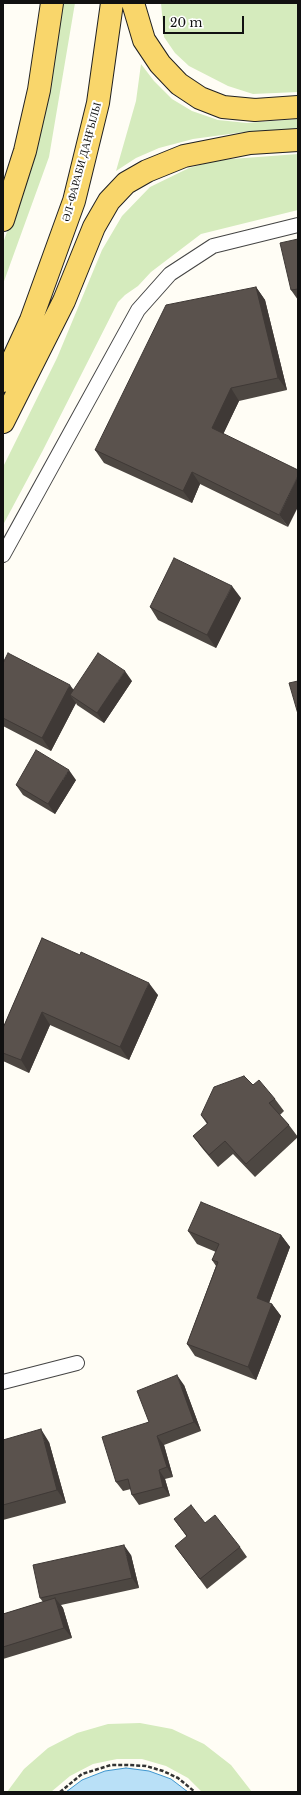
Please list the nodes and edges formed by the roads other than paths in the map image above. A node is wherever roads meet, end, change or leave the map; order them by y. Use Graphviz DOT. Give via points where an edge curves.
graph roads {
  1 [pos="52,3"];
  2 [pos="133,5"];
  3 [pos="112,6"];
  4 [pos="298,107"];
  5 [pos="298,140"];
  6 [pos="25,151"];
  7 [pos="3,197"];
  8 [pos="3,220"];
  9 [pos="298,225"];
  10 [pos="3,381"];
  11 [pos="3,422"];
  12 [pos="3,555"];
  13 [pos="77,1363"];
  14 [pos="3,1382"];
  1 -- 6 [label="main road" via="39,90"];
  2 -- 4 [label="main road" via="144,40 160,64 179,84 200,98 223,106 255,110"];
  3 -- 10 [label="main road, ӘЛ-ФАРАБИ ДАҢҒЫЛЫ" via="98,103 74,201 30,320"];
  5 -- 11 [label="main road" via="250,143 184,156 147,171 126,183 109,201 94,227 64,301"];
  6 -- 7 [label="main road"];
  6 -- 8 [label="main road"];
  9 -- 12 [label="lane" via="213,246 170,274 138,310"];
  13 -- 14 [label="lane"];
}
